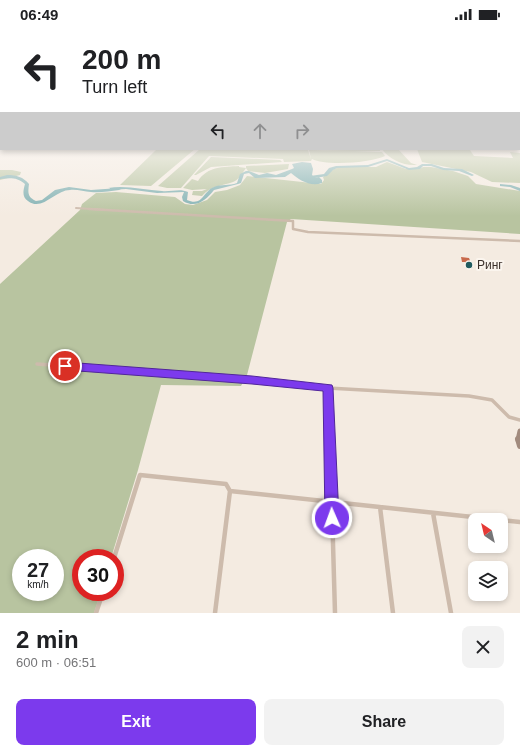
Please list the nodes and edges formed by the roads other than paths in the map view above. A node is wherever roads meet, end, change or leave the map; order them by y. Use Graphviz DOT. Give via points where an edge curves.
graph roads {
  1 [pos="76,208"];
  2 [pos="520,241"];
  3 [pos="37,364"];
  4 [pos="328,388"];
  5 [pos="520,420"];
  6 [pos="520,432"];
  7 [pos="520,446"];
  8 [pos="230,491"];
  9 [pos="331,502"];
  10 [pos="380,508"];
  11 [pos="432,513"];
  12 [pos="520,522"];
  13 [pos="117,549"];
  14 [pos="100,601"];
  15 [pos="96,613"];
  16 [pos="215,613"];
  17 [pos="335,613"];
  18 [pos="393,613"];
  19 [pos="451,613"];
  1 -- 2 [label="street" via="293,221 293,229 308,232"];
  3 -- 4 [label="street"];
  4 -- 5 [label="street" via="469,396 492,400 509,417"];
  4 -- 9 [label="street"];
  6 -- 7 [label="street"];
  8 -- 9 [label="street"];
  8 -- 13 [label="street" via="226,484 140,475"];
  8 -- 16 [label="street"];
  9 -- 10 [label="street"];
  9 -- 17 [label="street"];
  10 -- 11 [label="street"];
  10 -- 18 [label="street"];
  11 -- 12 [label="street"];
  11 -- 19 [label="street"];
  14 -- 15 [label="street"];
}
